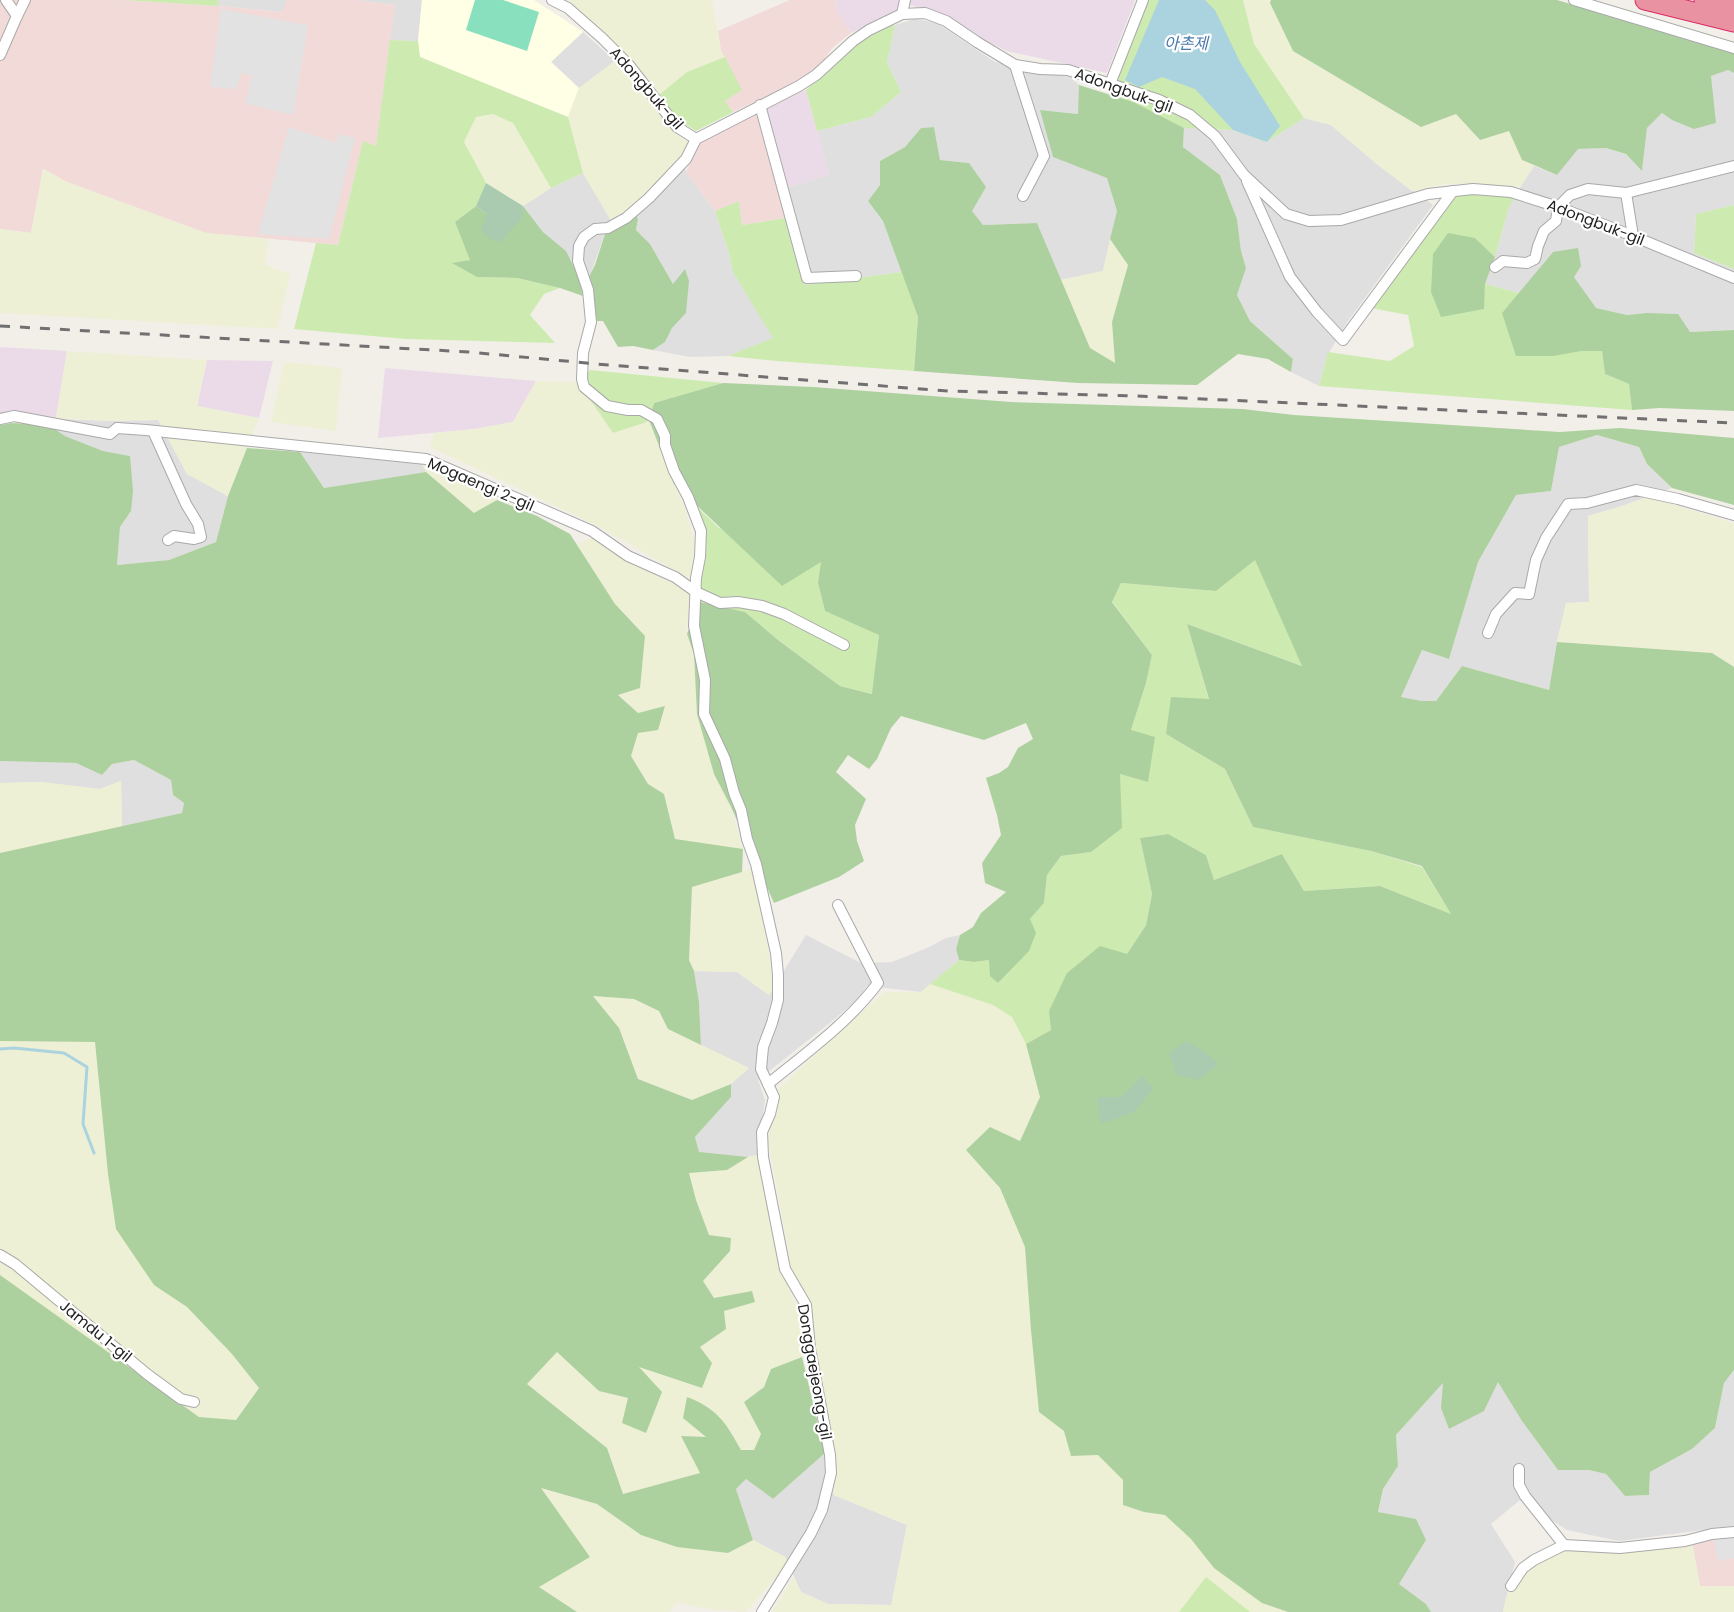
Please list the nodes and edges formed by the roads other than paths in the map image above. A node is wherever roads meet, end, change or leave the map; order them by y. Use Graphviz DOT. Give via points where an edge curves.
graph roads {
  1 [pos="6,0"];
  2 [pos="25,0"];
  3 [pos="552,0"];
  4 [pos="905,0"];
  5 [pos="1143,0"];
  6 [pos="1574,0"];
  7 [pos="1704,0"];
  8 [pos="1650,1"];
  9 [pos="1734,8"];
  10 [pos="902,14"];
  11 [pos="17,16"];
  12 [pos="1734,22"];
  13 [pos="1734,33"];
  14 [pos="1734,48"];
  15 [pos="0,55"];
  16 [pos="1015,65"];
  17 [pos="1110,84"];
  18 [pos="760,105"];
  19 [pos="696,139"];
  20 [pos="1734,166"];
  21 [pos="1244,175"];
  22 [pos="1453,191"];
  23 [pos="1626,192"];
  24 [pos="1023,196"];
  25 [pos="1558,206"];
  26 [pos="1633,236"];
  27 [pos="1495,267"];
  28 [pos="856,276"];
  29 [pos="1734,278"];
  30 [pos="0,419"];
  31 [pos="153,430"];
  32 [pos="1734,515"];
  33 [pos="168,540"];
  34 [pos="696,592"];
  35 [pos="1488,633"];
  36 [pos="844,645"];
  37 [pos="838,906"];
  38 [pos="768,1084"];
  39 [pos="0,1255"];
  40 [pos="194,1402"];
  41 [pos="1520,1469"];
  42 [pos="1734,1532"];
  43 [pos="1564,1545"];
  44 [pos="1511,1586"];
  45 [pos="762,1612"];
  1 -- 11 [label="street"];
  2 -- 11 [label="street"];
  3 -- 19 [label="street, Adongbuk-gil" via="568,8 629,64 677,127"];
  4 -- 10 [label="street"];
  5 -- 17 [label="street"];
  6 -- 14 [label="street"];
  7 -- 9 [label="highway"];
  8 -- 12 [label="highway"];
  8 -- 13 [label="highway"];
  10 -- 16 [label="street, Adongbuk-gil" via="925,13 946,21"];
  10 -- 18 [label="street, Adongbuk-gil" via="853,40 806,82"];
  11 -- 15 [label="street"];
  16 -- 17 [label="street, Adongbuk-gil" via="1068,70"];
  16 -- 24 [label="street" via="1044,156"];
  17 -- 21 [label="street, Adongbuk-gil" via="1159,100 1190,115 1215,136"];
  18 -- 19 [label="street, Adongbuk-gil"];
  18 -- 28 [label="street" via="807,278"];
  19 -- 34 [label="street, Adongbuk-gil" via="686,159 649,198 626,218 608,228 595,229 584,237 579,246 578,261 588,290 591,322 583,353 584,387 607,406 641,410 658,419 674,471 701,531"];
  20 -- 23 [label="street"];
  21 -- 22 [label="street, Adongbuk-gil" via="1286,214 1309,222 1341,220 1428,194"];
  21 -- 22 [label="street, Adongbuk-gil" via="1290,276 1343,340"];
  22 -- 25 [label="street, Adongbuk-gil" via="1511,192"];
  23 -- 25 [label="street" via="1588,189 1570,194"];
  23 -- 26 [label="street"];
  25 -- 26 [label="street, Adongbuk-gil"];
  25 -- 27 [label="street" via="1556,220 1544,231 1535,259 1527,263 1503,261"];
  26 -- 29 [label="street, Adongbuk-gil"];
  30 -- 31 [label="street, Mogaengi 2-gil" via="14,416 110,434 117,428"];
  31 -- 33 [label="street" via="198,524 201,537 174,536"];
  31 -- 34 [label="street, Mogaengi 2-gil" via="426,459 592,531 628,556 675,577"];
  32 -- 35 [label="street" via="1636,490 1587,503 1568,504 1536,560 1529,594 1515,593 1496,614"];
  34 -- 36 [label="street, Mogaengi 2-gil" via="720,603 762,606"];
  34 -- 38 [label="street, Donggaejeong-gil" via="694,626 705,680 704,714 725,759 741,810 775,948 778,1000 763,1047 761,1069"];
  37 -- 38 [label="street" via="878,983 864,1002"];
  38 -- 45 [label="street, Donggaejeong-gil" via="774,1097 762,1132 763,1157 786,1269 806,1305 831,1473 822,1510 811,1533"];
  39 -- 40 [label="street, Jamdu 1-gil" via="147,1374 181,1399"];
  41 -- 43 [label="street" via="1519,1485 1525,1496"];
  42 -- 43 [label="street" via="1620,1548"];
  43 -- 44 [label="street" via="1523,1568"];
}
